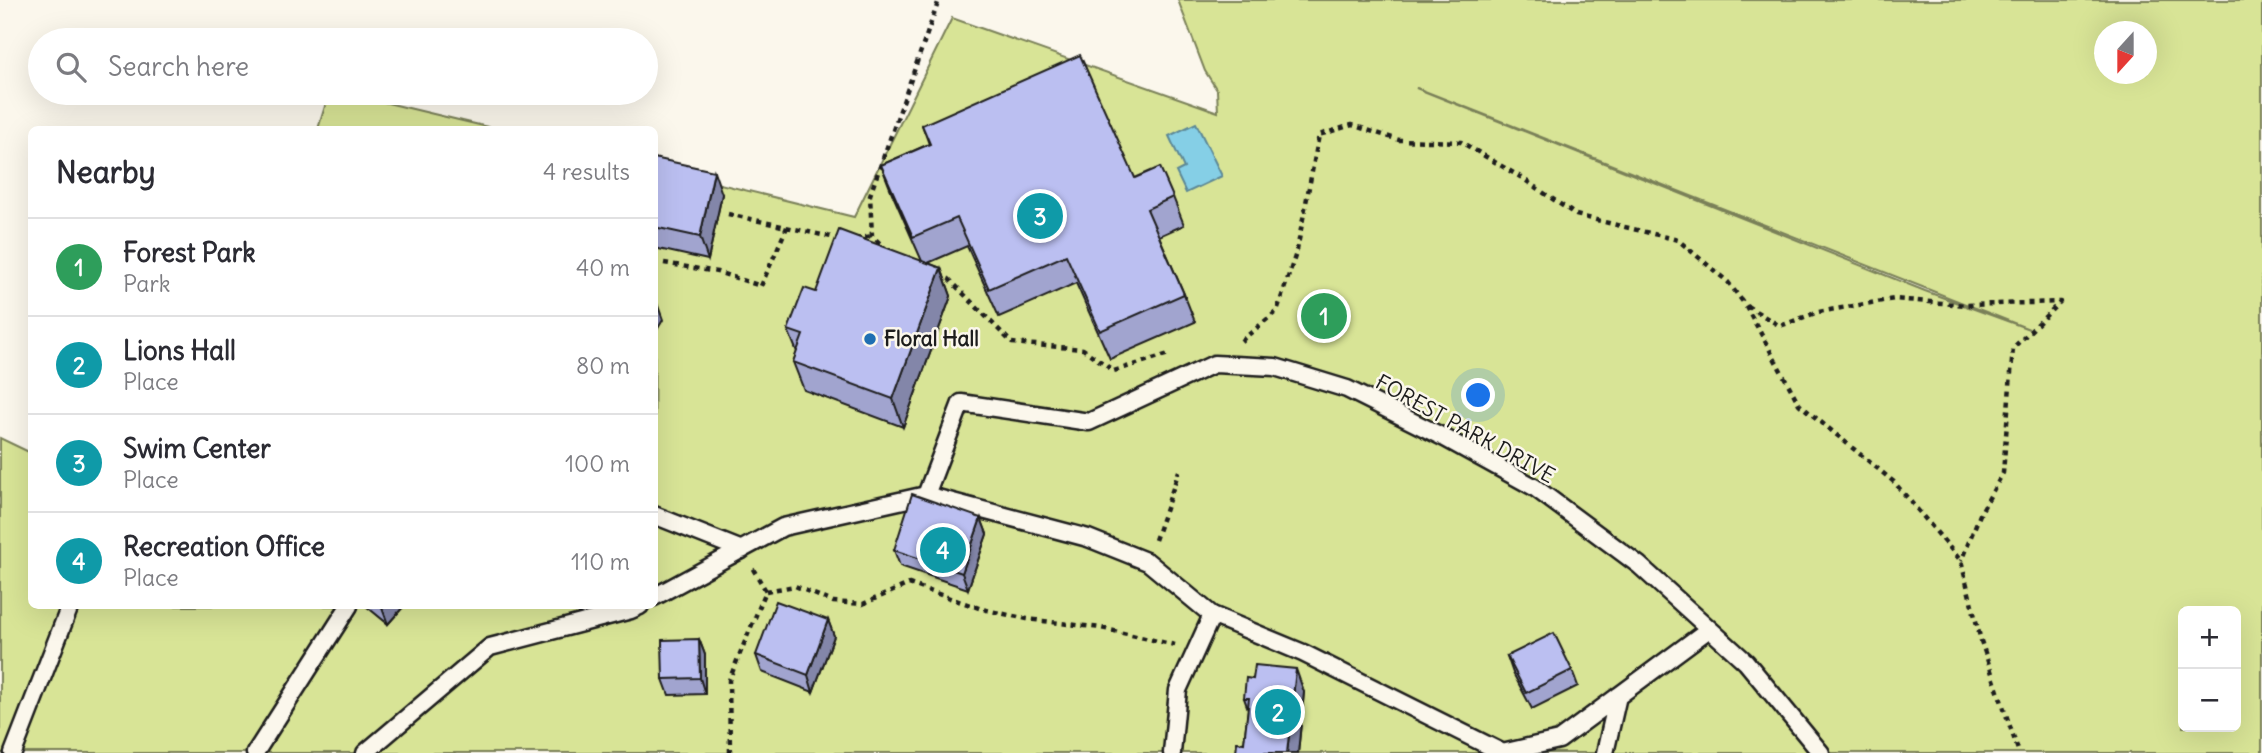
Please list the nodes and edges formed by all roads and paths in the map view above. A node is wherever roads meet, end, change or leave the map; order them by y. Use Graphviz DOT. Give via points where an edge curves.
graph roads {
  1 [pos="939,0"];
  2 [pos="728,214"];
  3 [pos="787,227"];
  4 [pos="872,236"];
  5 [pos="895,257"];
  6 [pos="664,263"];
  7 [pos="927,270"];
  8 [pos="1746,306"];
  9 [pos="1169,354"];
  10 [pos="1214,364"];
  11 [pos="1179,471"];
  12 [pos="926,495"];
  13 [pos="658,517"];
  14 [pos="742,550"];
  15 [pos="1961,561"];
  16 [pos="1148,562"];
  17 [pos="766,591"];
  18 [pos="658,595"];
  19 [pos="69,609"];
  20 [pos="347,609"];
  21 [pos="633,609"];
  22 [pos="1212,615"];
  23 [pos="1709,628"];
  24 [pos="1196,650"];
  25 [pos="1618,696"];
  26 [pos="13,753"];
  27 [pos="255,753"];
  28 [pos="365,753"];
  29 [pos="730,753"];
  30 [pos="1172,753"];
  31 [pos="1503,753"];
  32 [pos="1605,753"];
  33 [pos="1821,753"];
  34 [pos="2020,753"];
  1 -- 4 [label="path" via="870,195"];
  2 -- 3 [label="path"];
  3 -- 4 [label="path" via="845,240"];
  3 -- 6 [label="path" via="761,286"];
  4 -- 5 [label="path"];
  7 -- 9 [label="path" via="949,279 1012,343 1083,349 1114,371"];
  8 -- 10 [label="path" via="1728,282 1678,240 1576,215 1461,142 1399,140 1352,125 1319,135 1297,250 1277,311"];
  8 -- 15 [label="path" via="1799,404 1894,482"];
  8 -- 15 [label="path" via="1780,326 1818,312 1894,299 1966,305 2060,302 2013,348 2003,473"];
  10 -- 12 [label="lane, FOREST PARK DRIVE" via="1089,422 961,403"];
  10 -- 23 [label="lane, FOREST PARK DRIVE" via="1275,367 1335,386 1534,486 1639,565"];
  11 -- 16 [label="path"];
  12 -- 14 [label="lane" via="783,527"];
  12 -- 16 [label="lane" via="1087,538"];
  13 -- 14 [label="lane"];
  14 -- 17 [label="path"];
  14 -- 18 [label="lane"];
  15 -- 34 [label="path" via="1981,641"];
  16 -- 22 [label="lane"];
  17 -- 24 [label="path" via="795,586 833,602 863,604 909,584 1016,617 1101,628"];
  17 -- 29 [label="path" via="729,680"];
  19 -- 26 [label="lane"];
  20 -- 27 [label="lane"];
  21 -- 28 [label="lane" via="490,647"];
  22 -- 24 [label="lane"];
  22 -- 31 [label="lane" via="1303,653"];
  23 -- 25 [label="lane"];
  23 -- 33 [label="lane, FOREST PARK DRIVE" via="1746,662"];
  24 -- 30 [label="lane" via="1178,690"];
  25 -- 31 [label="lane" via="1559,740"];
  25 -- 32 [label="lane"];
}
